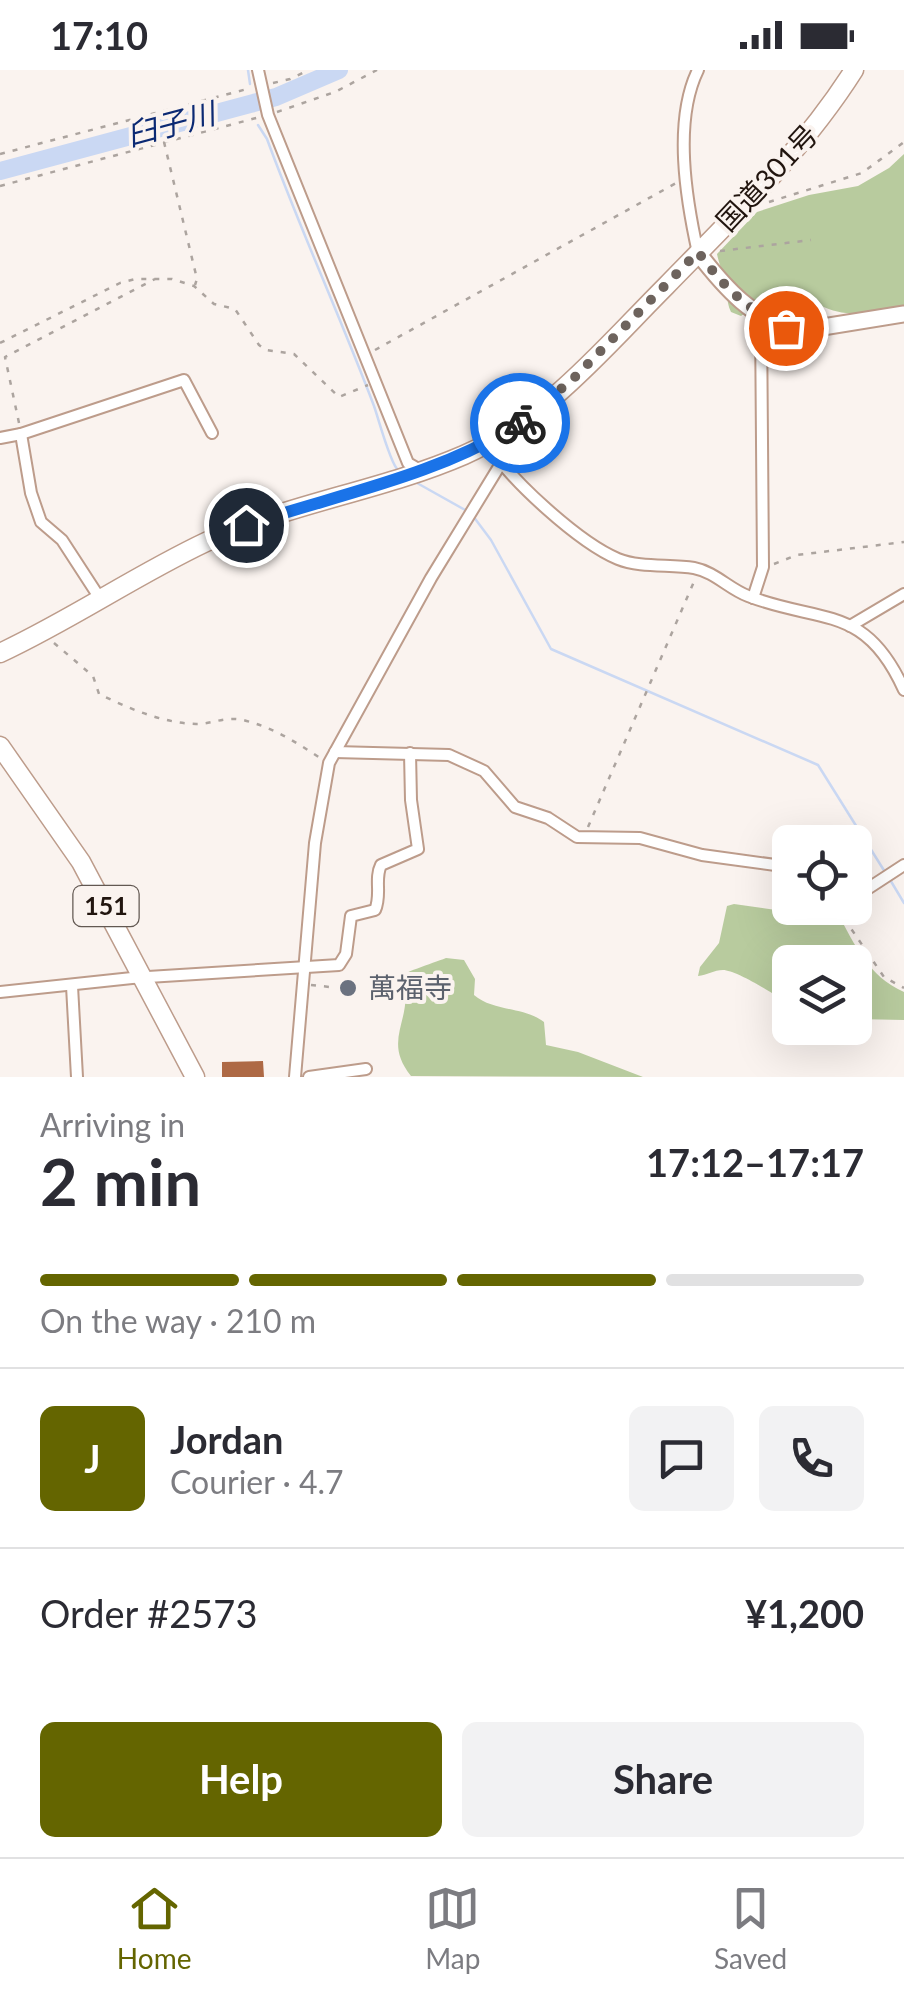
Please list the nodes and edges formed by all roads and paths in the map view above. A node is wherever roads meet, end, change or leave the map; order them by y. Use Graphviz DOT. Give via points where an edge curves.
graph roads {
  1 [pos="258,70"];
  2 [pos="309,70"];
  3 [pos="377,70"];
  4 [pos="698,70"];
  5 [pos="854,70"];
  6 [pos="261,88"];
  7 [pos="268,113"];
  8 [pos="163,141"];
  9 [pos="904,142"];
  10 [pos="0,154"];
  11 [pos="684,178"];
  12 [pos="0,186"];
  13 [pos="766,202"];
  14 [pos="811,240"];
  15 [pos="698,252"];
  16 [pos="156,278"];
  17 [pos="194,286"];
  18 [pos="904,314"];
  19 [pos="761,316"];
  20 [pos="0,343"];
  21 [pos="363,356"];
  22 [pos="362,388"];
  23 [pos="212,432"];
  24 [pos="21,434"];
  25 [pos="0,438"];
  26 [pos="488,443"];
  27 [pos="500,465"];
  28 [pos="411,474"];
  29 [pos="904,542"];
  30 [pos="763,566"];
  31 [pos="699,569"];
  32 [pos="904,594"];
  33 [pos="753,598"];
  34 [pos="101,600"];
  35 [pos="850,626"];
  36 [pos="41,632"];
  37 [pos="0,653"];
  38 [pos="904,690"];
  39 [pos="0,746"];
  40 [pos="335,752"];
  41 [pos="410,753"];
  42 [pos="329,763"];
  43 [pos="585,838"];
  44 [pos="904,864"];
  45 [pos="772,865"];
  46 [pos="872,886"];
  47 [pos="849,925"];
  48 [pos="306,968"];
  49 [pos="143,979"];
  50 [pos="304,985"];
  51 [pos="72,986"];
  52 [pos="330,987"];
  53 [pos="904,988"];
  54 [pos="0,992"];
  55 [pos="366,1069"];
  56 [pos="77,1077"];
  57 [pos="195,1077"];
  58 [pos="295,1077"];
  59 [pos="309,1077"];
  1 -- 6 [label="street"];
  2 -- 6 [label="path"];
  3 -- 7 [label="path" via="335,92"];
  4 -- 11 [label="street" via="689,100"];
  5 -- 15 [label="highway, 国道301号" via="814,130"];
  6 -- 7 [label="street"];
  6 -- 10 [label="path"];
  7 -- 8 [label="path"];
  7 -- 21 [label="street"];
  8 -- 12 [label="path"];
  8 -- 17 [label="path"];
  9 -- 13 [label="path" via="862,173"];
  11 -- 15 [label="street"];
  11 -- 21 [label="path"];
  14 -- 15 [label="path"];
  15 -- 19 [label="main road" via="728,292"];
  15 -- 26 [label="highway, 国道301号" via="551,400"];
  16 -- 17 [label="path"];
  16 -- 20 [label="path" via="120,282"];
  16 -- 24 [label="path" via="5,356"];
  17 -- 22 [label="path" via="214,304 235,309 258,346 294,354 339,397"];
  18 -- 19 [label="main road" via="798,331"];
  19 -- 30 [label="street"];
  21 -- 28 [label="street"];
  23 -- 24 [label="street" via="184,380"];
  24 -- 25 [label="street"];
  24 -- 34 [label="street" via="41,522 62,540"];
  26 -- 27 [label="street"];
  26 -- 28 [label="highway, 国道301号"];
  27 -- 31 [label="street" via="584,539 621,560"];
  27 -- 40 [label="street"];
  28 -- 34 [label="highway, 国道301号" via="232,531"];
  29 -- 30 [label="path" via="814,552"];
  30 -- 33 [label="street"];
  31 -- 33 [label="street"];
  31 -- 43 [label="path"];
  32 -- 35 [label="street"];
  33 -- 35 [label="street"];
  34 -- 36 [label="highway, 国道301号"];
  35 -- 38 [label="street" via="879,648"];
  36 -- 37 [label="highway, 国道301号"];
  36 -- 42 [label="path" via="93,676 99,694 124,706 181,722 241,720 286,736"];
  39 -- 49 [label="highway, 151" via="72,846"];
  40 -- 41 [label="street"];
  40 -- 42 [label="street"];
  41 -- 43 [label="street" via="465,760 515,807"];
  41 -- 48 [label="street" via="418,849 381,865 379,901 375,910 351,916 339,965"];
  42 -- 48 [label="street"];
  43 -- 45 [label="street" via="640,838"];
  44 -- 46 [label="street"];
  47 -- 53 [label="path" via="884,977"];
  48 -- 49 [label="street"];
  48 -- 50 [label="street"];
  49 -- 51 [label="street"];
  49 -- 57 [label="highway, 151"];
  50 -- 52 [label="path"];
  50 -- 58 [label="street"];
  51 -- 54 [label="street"];
  51 -- 56 [label="street"];
  55 -- 59 [label="street"];
}
